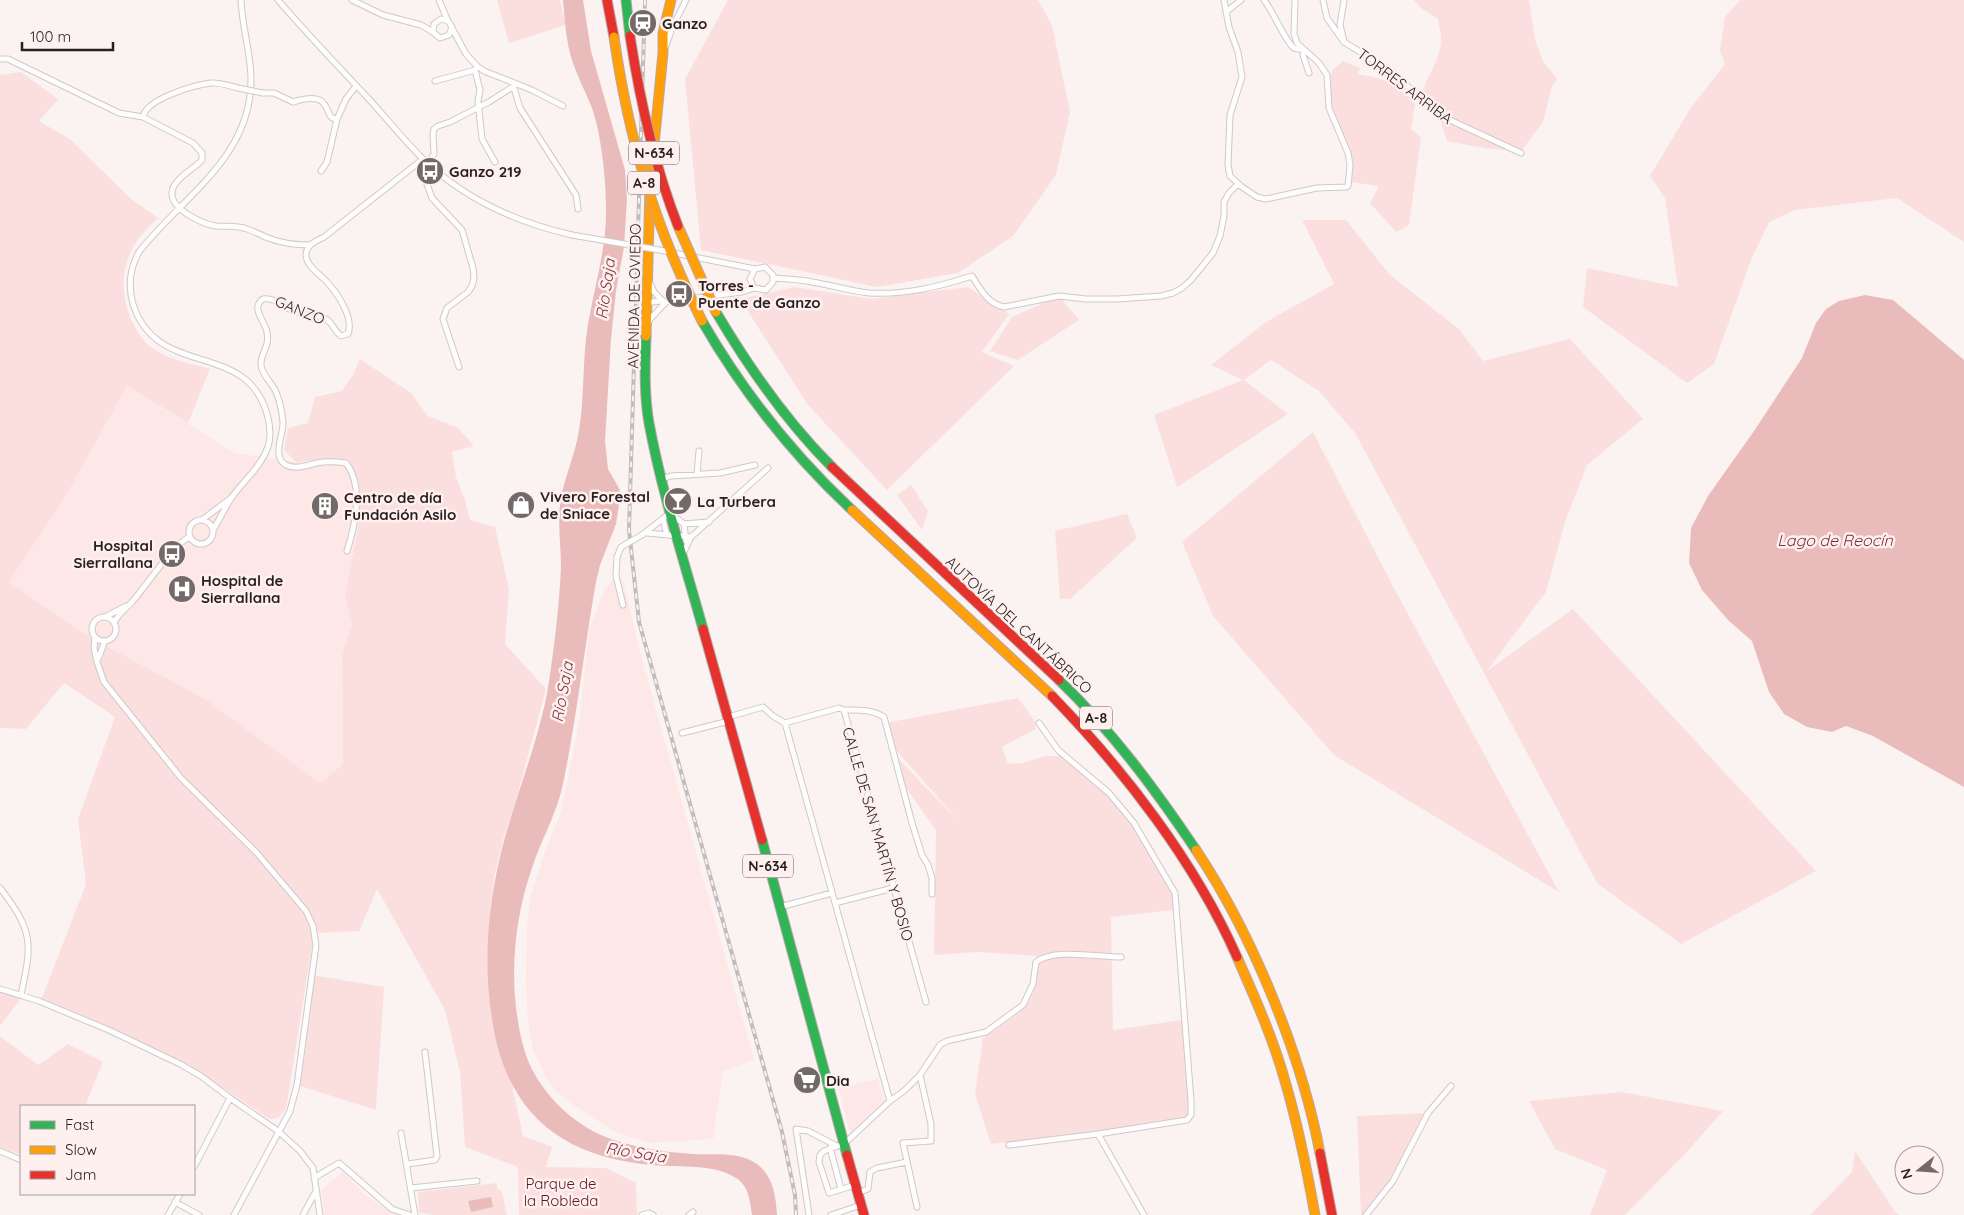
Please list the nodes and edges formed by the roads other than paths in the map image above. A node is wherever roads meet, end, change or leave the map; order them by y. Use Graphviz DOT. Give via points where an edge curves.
graph roads {
  1 [pos="241,0"];
  2 [pos="278,0"];
  3 [pos="352,0"];
  4 [pos="439,0"];
  5 [pos="608,0"];
  6 [pos="627,0"];
  7 [pos="671,0"];
  8 [pos="686,0"];
  9 [pos="1224,0"];
  10 [pos="1242,0"];
  11 [pos="1264,0"];
  12 [pos="1296,0"];
  13 [pos="1323,0"];
  14 [pos="1344,0"];
  15 [pos="442,8"];
  16 [pos="1226,12"];
  17 [pos="448,21"];
  18 [pos="436,22"];
  19 [pos="421,25"];
  20 [pos="452,27"];
  21 [pos="433,32"];
  22 [pos="445,38"];
  23 [pos="1344,42"];
  24 [pos="460,45"];
  25 [pos="1303,50"];
  26 [pos="663,53"];
  27 [pos="0,59"];
  28 [pos="476,68"];
  29 [pos="1309,73"];
  30 [pos="435,81"];
  31 [pos="356,86"];
  32 [pos="514,86"];
  33 [pos="478,106"];
  34 [pos="563,106"];
  35 [pos="144,117"];
  36 [pos="337,119"];
  37 [pos="1521,153"];
  38 [pos="421,160"];
  39 [pos="495,162"];
  40 [pos="428,163"];
  41 [pos="321,171"];
  42 [pos="1238,184"];
  43 [pos="179,208"];
  44 [pos="578,209"];
  45 [pos="310,245"];
  46 [pos="754,269"];
  47 [pos="647,277"];
  48 [pos="774,278"];
  49 [pos="754,288"];
  50 [pos="646,303"];
  51 [pos="664,303"];
  52 [pos="645,328"];
  53 [pos="460,367"];
  54 [pos="699,451"];
  55 [pos="755,465"];
  56 [pos="768,468"];
  57 [pos="697,474"];
  58 [pos="662,480"];
  59 [pos="231,498"];
  60 [pos="666,516"];
  61 [pos="202,520"];
  62 [pos="710,522"];
  63 [pos="684,524"];
  64 [pos="213,530"];
  65 [pos="644,534"];
  66 [pos="667,535"];
  67 [pos="189,537"];
  68 [pos="684,537"];
  69 [pos="684,550"];
  70 [pos="347,551"];
  71 [pos="131,604"];
  72 [pos="622,606"];
  73 [pos="105,618"];
  74 [pos="114,623"];
  75 [pos="95,637"];
  76 [pos="104,641"];
  77 [pos="97,662"];
  78 [pos="844,710"];
  79 [pos="728,719"];
  80 [pos="785,723"];
  81 [pos="1039,723"];
  82 [pos="682,733"];
  83 [pos="0,888"];
  84 [pos="893,888"];
  85 [pos="832,893"];
  86 [pos="932,894"];
  87 [pos="835,903"];
  88 [pos="779,907"];
  89 [pos="1121,957"];
  90 [pos="0,989"];
  91 [pos="21,995"];
  92 [pos="926,1002"];
  93 [pos="425,1052"];
  94 [pos="920,1074"];
  95 [pos="1451,1086"];
  96 [pos="230,1098"];
  97 [pos="890,1101"];
  98 [pos="278,1131"];
  99 [pos="402,1134"];
  100 [pos="1098,1134"];
  101 [pos="1009,1144"];
  102 [pos="841,1145"];
  103 [pos="830,1148"];
  104 [pos="0,1151"];
  105 [pos="20,1160"];
  106 [pos="907,1162"];
  107 [pos="408,1164"];
  108 [pos="195,1165"];
  109 [pos="314,1178"];
  110 [pos="477,1181"];
  111 [pos="411,1188"];
  112 [pos="841,1189"];
  113 [pos="856,1189"];
  114 [pos="316,1191"];
  115 [pos="179,1195"];
  116 [pos="175,1202"];
  117 [pos="861,1205"];
  118 [pos="917,1207"];
  119 [pos="168,1215"];
  120 [pos="199,1215"];
  121 [pos="234,1215"];
  122 [pos="303,1215"];
  123 [pos="320,1215"];
  124 [pos="410,1215"];
  125 [pos="415,1215"];
  126 [pos="642,1215"];
  127 [pos="653,1215"];
  128 [pos="809,1215"];
  129 [pos="831,1215"];
  130 [pos="864,1215"];
  131 [pos="1144,1215"];
  132 [pos="1315,1215"];
  133 [pos="1332,1215"];
  134 [pos="1366,1215"];
  1 -- 43 [label="street" via="251,67 246,114 227,156 213,175"];
  2 -- 31 [label="street"];
  3 -- 19 [label="street" via="383,15"];
  4 -- 15 [label="street"];
  5 -- 132 [label="highway, AUTOVÍA DEL CANTÁBRICO / A-8, bridge" via="626,110 645,185 666,243 702,321 745,389 799,457 1064,709 1118,769 1160,823 1220,923 1260,1010 1295,1113"];
  6 -- 133 [label="highway, AUTOVÍA DEL CANTÁBRICO / A-8, bridge" via="642,109 661,183 686,250 716,312 764,387 808,442 1084,706 1171,810 1230,906 1277,1005 1311,1111"];
  7 -- 26 [label="highway, AVENIDA DE OVIEDO / N-634" via="662,33"];
  8 -- 26 [label="street"];
  9 -- 16 [label="street"];
  10 -- 16 [label="street"];
  11 -- 25 [label="street" via="1293,48"];
  12 -- 25 [label="street" via="1294,34"];
  13 -- 23 [label="street, TORRES ARRIBA" via="1327,18"];
  14 -- 23 [label="street, TORRES ARRIBA" via="1340,25"];
  15 -- 17 [label="street"];
  15 -- 18 [label="street"];
  16 -- 42 [label="street" via="1242,77 1230,115 1228,165 1230,176"];
  17 -- 18 [label="street" via="441,19"];
  17 -- 20 [label="street"];
  18 -- 19 [label="street"];
  18 -- 21 [label="street"];
  19 -- 21 [label="street"];
  20 -- 22 [label="street" via="450,35"];
  20 -- 24 [label="street"];
  21 -- 22 [label="street"];
  22 -- 24 [label="street"];
  23 -- 37 [label="street, TORRES ARRIBA" via="1388,69 1438,113"];
  24 -- 28 [label="street"];
  25 -- 29 [label="street"];
  25 -- 42 [label="street" via="1319,63 1327,75 1329,108 1348,153 1348,186 1317,188 1266,199"];
  26 -- 47 [label="highway, AVENIDA DE OVIEDO / N-634" via="650,186"];
  27 -- 35 [label="street" via="8,59 119,113"];
  28 -- 30 [label="street"];
  28 -- 32 [label="street"];
  28 -- 33 [label="street" via="480,90"];
  31 -- 36 [label="street"];
  31 -- 38 [label="street"];
  32 -- 33 [label="street"];
  32 -- 34 [label="street"];
  32 -- 44 [label="street" via="520,108 576,195"];
  33 -- 39 [label="street" via="482,139"];
  33 -- 40 [label="street" via="434,129 434,154"];
  35 -- 36 [label="street, bridge" via="147,109 165,97 212,83 274,93 293,102 316,98 324,101 332,119"];
  35 -- 43 [label="street" via="193,142 202,153 202,160 173,187 173,200"];
  36 -- 41 [label="street" via="327,162"];
  38 -- 40 [label="street"];
  38 -- 45 [label="street"];
  38 -- 53 [label="street" via="432,198 462,230 473,268 472,286 447,308 443,319"];
  40 -- 46 [label="street, bridge" via="487,206 522,221 572,235"];
  42 -- 48 [label="street" via="1224,202 1220,236 1213,253 1182,288 1169,295 1101,300 1059,296 1004,307 986,298 972,276 944,285 888,293 868,293 810,281"];
  43 -- 45 [label="street" via="202,222 235,226 269,239"];
  43 -- 59 [label="street" via="134,260 131,297 146,330 159,342 239,374 254,386 264,404 270,425 268,447 259,464"];
  45 -- 70 [label="street, GANZO" via="307,261 338,296 348,317 348,334 341,336 336,333 326,319 294,312 272,299 263,299 257,307 269,342 261,364 276,390 281,409 281,460 296,467 333,462 346,463 350,468 356,505 355,527"];
  46 -- 48 [label="street" via="768,269"];
  46 -- 49 [label="street" via="750,279"];
  47 -- 50 [label="highway, AVENIDA DE OVIEDO / N-634"];
  47 -- 51 [label="street"];
  48 -- 49 [label="street" via="772,286 766,290"];
  49 -- 51 [label="street"];
  50 -- 51 [label="street"];
  50 -- 52 [label="highway, AVENIDA DE OVIEDO / N-634"];
  51 -- 52 [label="street"];
  52 -- 58 [label="highway, AVENIDA DE OVIEDO / N-634" via="647,408"];
  54 -- 57 [label="street"];
  55 -- 57 [label="street" via="720,473"];
  56 -- 62 [label="street"];
  57 -- 58 [label="street"];
  58 -- 60 [label="highway, AVENIDA DE OVIEDO / N-634"];
  59 -- 61 [label="street"];
  59 -- 64 [label="street"];
  60 -- 63 [label="street"];
  60 -- 65 [label="street"];
  60 -- 66 [label="street"];
  60 -- 68 [label="highway, AVENIDA DE OVIEDO / N-634"];
  61 -- 64 [label="street"];
  61 -- 67 [label="street" via="190,525"];
  62 -- 63 [label="street"];
  62 -- 68 [label="street"];
  63 -- 68 [label="street"];
  64 -- 67 [label="street" via="211,539 203,545 196,544"];
  65 -- 66 [label="street"];
  65 -- 72 [label="street, bridge" via="621,547 617,556 616,576"];
  66 -- 68 [label="street"];
  67 -- 71 [label="street"];
  68 -- 69 [label="highway, AVENIDA DE OVIEDO / N-634"];
  68 -- 69 [label="street"];
  69 -- 79 [label="highway, AVENIDA DE OVIEDO / N-634"];
  71 -- 73 [label="street"];
  71 -- 74 [label="street"];
  73 -- 74 [label="street"];
  73 -- 75 [label="street" via="94,622 92,630"];
  74 -- 76 [label="street" via="115,634"];
  75 -- 76 [label="street"];
  75 -- 77 [label="street"];
  76 -- 77 [label="street"];
  77 -- 98 [label="street" via="104,682 180,778 256,852 306,911 313,926 316,945 297,1085 290,1111"];
  78 -- 80 [label="street" via="839,708"];
  78 -- 84 [label="street, CALLE DE SAN MARTÍN Y BOSIO"];
  78 -- 86 [label="street, CALLE DE SAN MARTÍN Y BOSIO" via="861,709 884,717 915,831 932,878"];
  79 -- 80 [label="street" via="764,707"];
  79 -- 82 [label="street"];
  79 -- 88 [label="highway, N-634"];
  80 -- 85 [label="street"];
  81 -- 100 [label="street" via="1058,750 1109,793 1134,823 1175,893 1191,1115 1187,1120"];
  83 -- 91 [label="street" via="16,908 30,947"];
  84 -- 87 [label="street"];
  84 -- 92 [label="street, CALLE DE SAN MARTÍN Y BOSIO"];
  85 -- 87 [label="street"];
  85 -- 88 [label="street"];
  87 -- 97 [label="street"];
  88 -- 102 [label="highway, N-634"];
  89 -- 94 [label="street" via="1056,954 1043,957 1036,962 1032,984 1023,1005 986,1032 940,1045"];
  90 -- 91 [label="street"];
  91 -- 96 [label="street" via="180,1064"];
  93 -- 107 [label="street" via="437,1156 431,1162"];
  94 -- 97 [label="street"];
  94 -- 106 [label="street" via="931,1124 931,1141 903,1143"];
  95 -- 134 [label="street" via="1428,1112 1393,1181"];
  96 -- 98 [label="street"];
  96 -- 108 [label="street"];
  97 -- 102 [label="street"];
  98 -- 109 [label="street" via="300,1151 313,1168"];
  98 -- 121 [label="street"];
  99 -- 107 [label="street"];
  100 -- 101 [label="street"];
  100 -- 131 [label="street"];
  102 -- 103 [label="street"];
  102 -- 113 [label="highway, N-634"];
  102 -- 128 [label="street" via="796,1129"];
  103 -- 112 [label="street"];
  103 -- 112 [label="street" via="820,1155 820,1162 829,1193"];
  104 -- 105 [label="street"];
  106 -- 113 [label="street" via="876,1168 870,1172 868,1189"];
  106 -- 118 [label="street"];
  107 -- 111 [label="street"];
  109 -- 114 [label="street"];
  109 -- 124 [label="street" via="339,1163 392,1209"];
  110 -- 111 [label="street"];
  111 -- 125 [label="street"];
  112 -- 113 [label="street"];
  113 -- 117 [label="highway, N-634"];
  114 -- 122 [label="street"];
  114 -- 123 [label="street"];
  115 -- 116 [label="street"];
  116 -- 119 [label="street"];
  116 -- 120 [label="street"];
  117 -- 129 [label="street"];
  117 -- 130 [label="highway, N-634"];
  126 -- 127 [label="street"];
}
